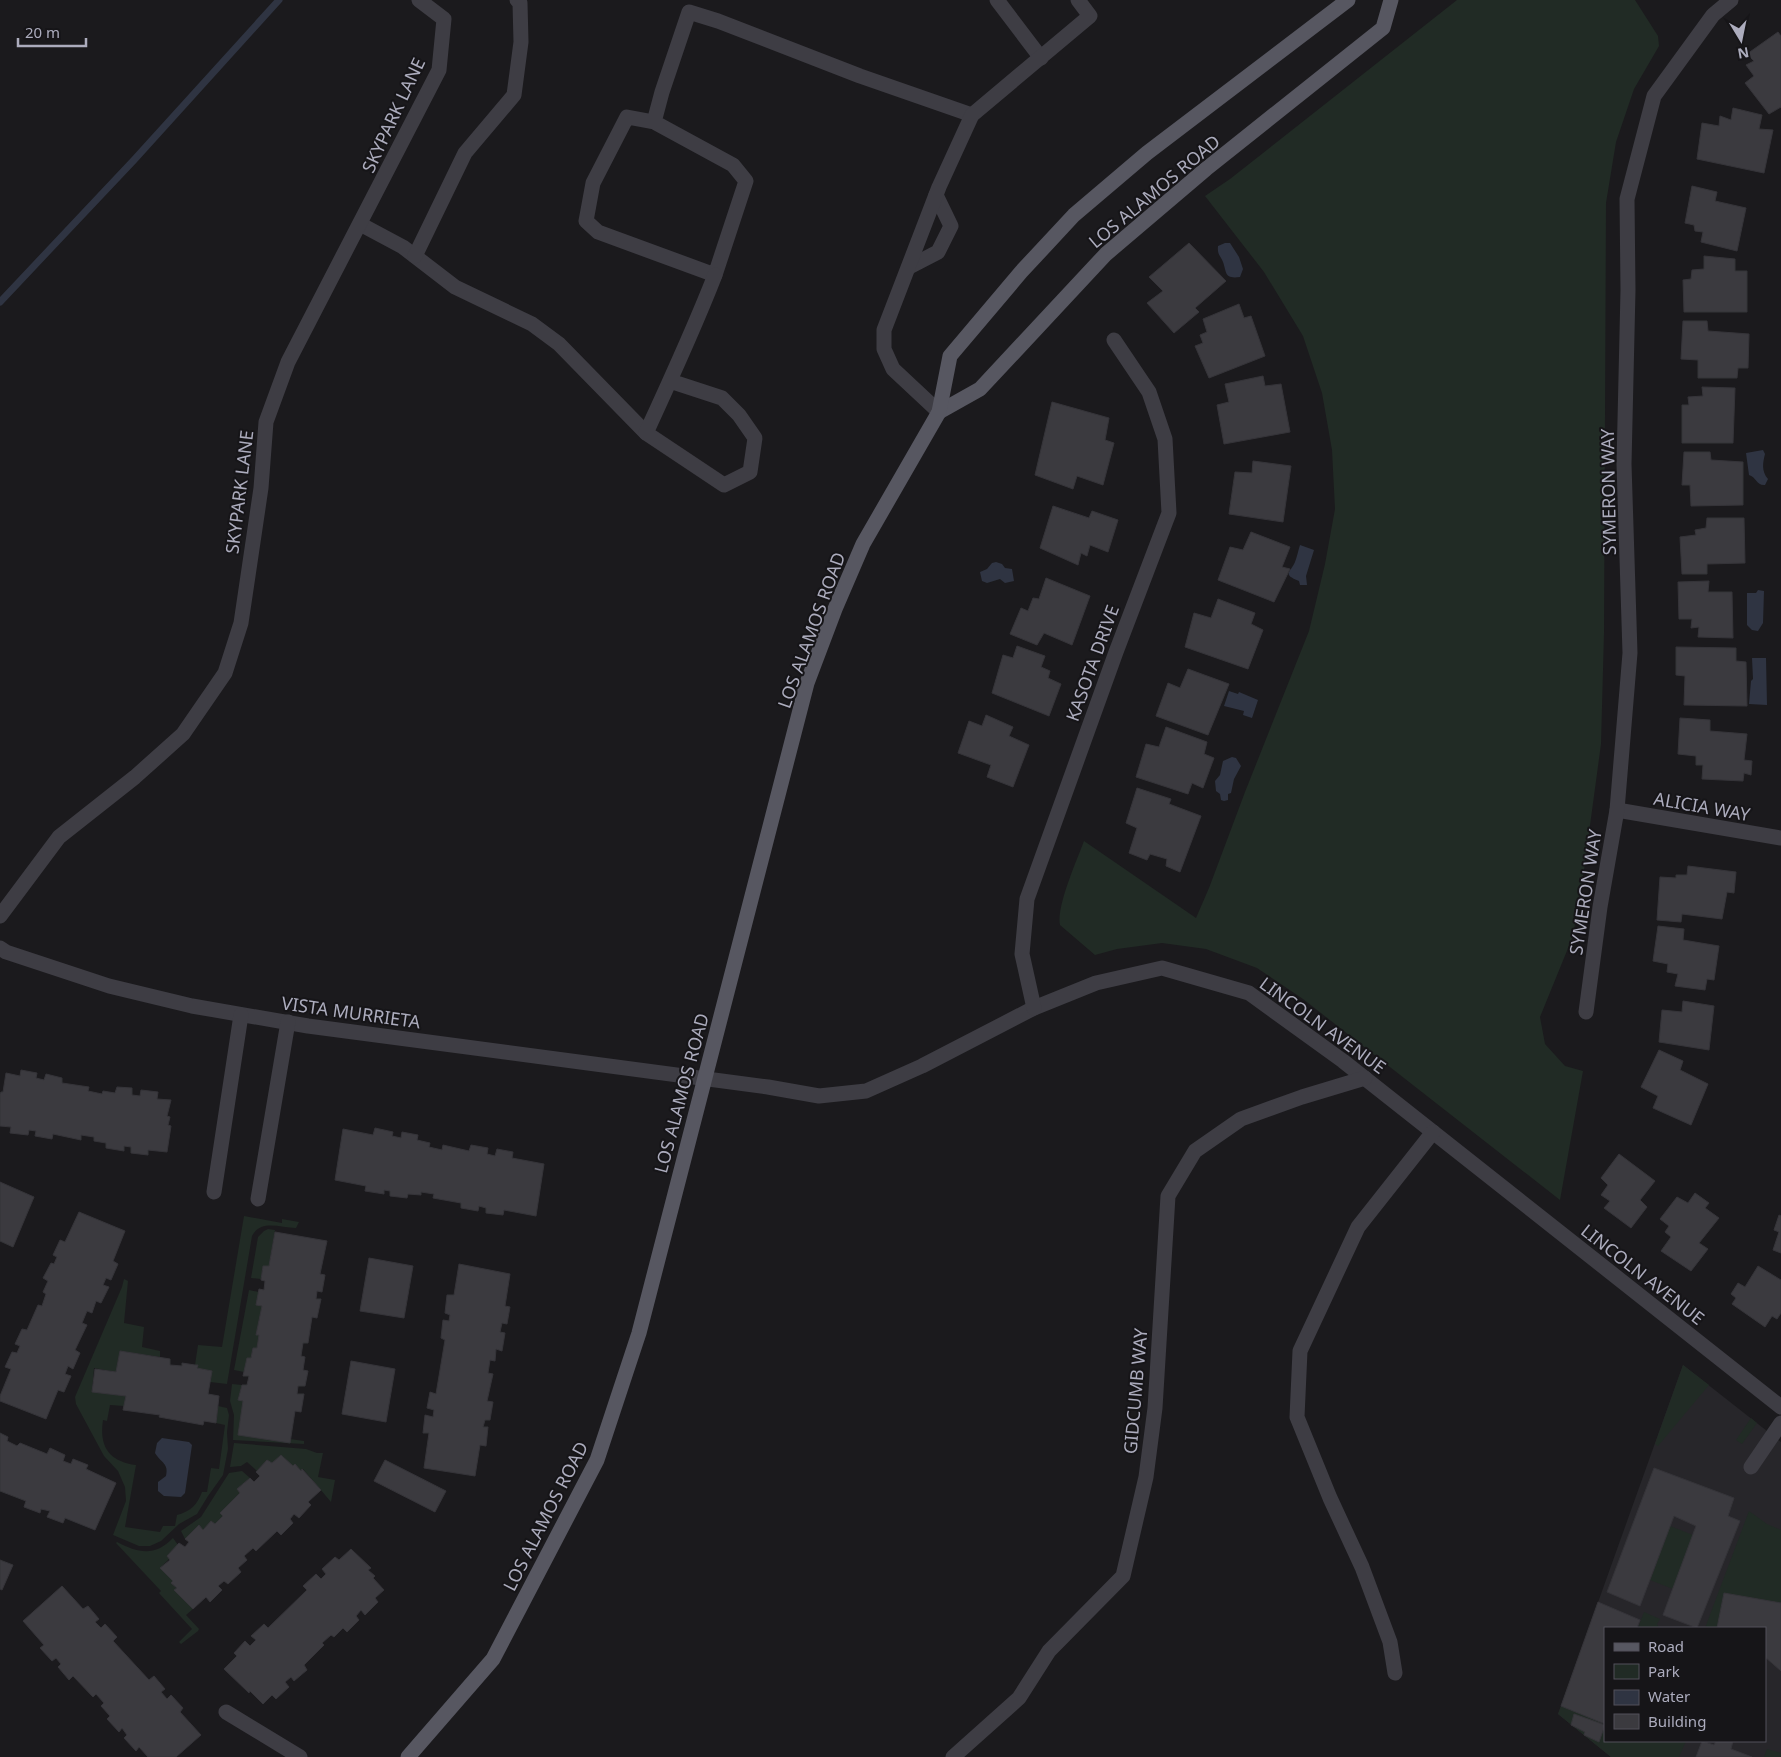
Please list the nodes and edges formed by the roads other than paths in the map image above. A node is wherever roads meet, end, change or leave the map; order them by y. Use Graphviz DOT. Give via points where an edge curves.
graph roads {
  1 [pos="418,0"];
  2 [pos="516,0"];
  3 [pos="998,0"];
  4 [pos="1078,0"];
  5 [pos="1348,0"];
  6 [pos="1392,0"];
  7 [pos="1731,0"];
  8 [pos="692,6"];
  9 [pos="1041,58"];
  10 [pos="972,115"];
  11 [pos="654,122"];
  12 [pos="936,195"];
  13 [pos="360,224"];
  14 [pos="415,256"];
  15 [pos="908,267"];
  16 [pos="715,275"];
  17 [pos="1114,340"];
  18 [pos="670,381"];
  19 [pos="939,412"];
  20 [pos="646,433"];
  21 [pos="1617,810"];
  22 [pos="1781,838"];
  23 [pos="0,916"];
  24 [pos="0,948"];
  25 [pos="1034,1008"];
  26 [pos="1586,1012"];
  27 [pos="241,1015"];
  28 [pos="288,1022"];
  29 [pos="1365,1078"];
  30 [pos="704,1079"];
  31 [pos="1433,1132"];
  32 [pos="214,1192"];
  33 [pos="258,1199"];
  34 [pos="1781,1407"];
  35 [pos="1781,1423"];
  36 [pos="1751,1467"];
  37 [pos="1395,1672"];
  38 [pos="226,1712"];
  39 [pos="300,1757"];
  40 [pos="408,1757"];
  41 [pos="952,1757"];
  1 -- 13 [label="street, SKYPARK LANE" via="444,19 439,70"];
  2 -- 14 [label="street" via="520,3 521,42 514,95 466,153"];
  3 -- 9 [label="street"];
  4 -- 9 [label="street" via="1090,16"];
  5 -- 19 [label="main road, LOS ALAMOS ROAD" via="1147,153 1074,215 1020,272 950,356"];
  6 -- 19 [label="main road, LOS ALAMOS ROAD" via="1383,28 1206,169 1106,254 980,389"];
  7 -- 21 [label="street, SYMERON WAY" via="1714,15 1654,96 1627,199 1624,464 1630,653"];
  8 -- 10 [label="street" via="718,21"];
  8 -- 11 [label="street"];
  9 -- 10 [label="street"];
  10 -- 12 [label="street"];
  11 -- 16 [label="street" via="733,165 746,181"];
  11 -- 16 [label="street" via="627,117 593,183 586,221 598,232"];
  12 -- 15 [label="street"];
  12 -- 15 [label="street" via="951,226 938,252"];
  13 -- 14 [label="street"];
  13 -- 23 [label="street, SKYPARK LANE" via="288,362 266,422 261,488 241,623 225,673 183,734 59,837"];
  14 -- 20 [label="street" via="455,287 532,324 559,344"];
  15 -- 19 [label="street" via="884,330 884,349 892,369"];
  16 -- 18 [label="street"];
  17 -- 25 [label="street, KASOTA DRIVE" via="1149,392 1166,439 1169,513 1027,899 1022,954"];
  18 -- 20 [label="street"];
  18 -- 20 [label="street" via="722,398 739,415 755,438 750,472 724,485"];
  19 -- 30 [label="main road, LOS ALAMOS ROAD" via="862,544 807,683"];
  21 -- 22 [label="street, ALICIA WAY"];
  21 -- 26 [label="street, SYMERON WAY"];
  24 -- 27 [label="street, VISTA MURRIETA" via="109,986"];
  25 -- 29 [label="street, LINCOLN AVENUE" via="1096,983 1162,968 1249,993"];
  25 -- 30 [label="street, LINCOLN AVENUE" via="866,1091 818,1096"];
  27 -- 28 [label="street, VISTA MURRIETA"];
  27 -- 32 [label="street"];
  28 -- 30 [label="street, VISTA MURRIETA"];
  28 -- 33 [label="street"];
  29 -- 31 [label="street, LINCOLN AVENUE"];
  29 -- 41 [label="street, GIDCUMB WAY" via="1242,1120 1195,1151 1172,1188 1168,1196 1155,1408 1146,1477 1123,1576 1049,1651 1019,1698"];
  30 -- 40 [label="main road, LOS ALAMOS ROAD" via="639,1333 597,1460 493,1659"];
  31 -- 34 [label="street, LINCOLN AVENUE"];
  31 -- 37 [label="street" via="1358,1227 1300,1351 1297,1418 1362,1567 1390,1642"];
  35 -- 36 [label="street"];
  38 -- 39 [label="street"];
}
